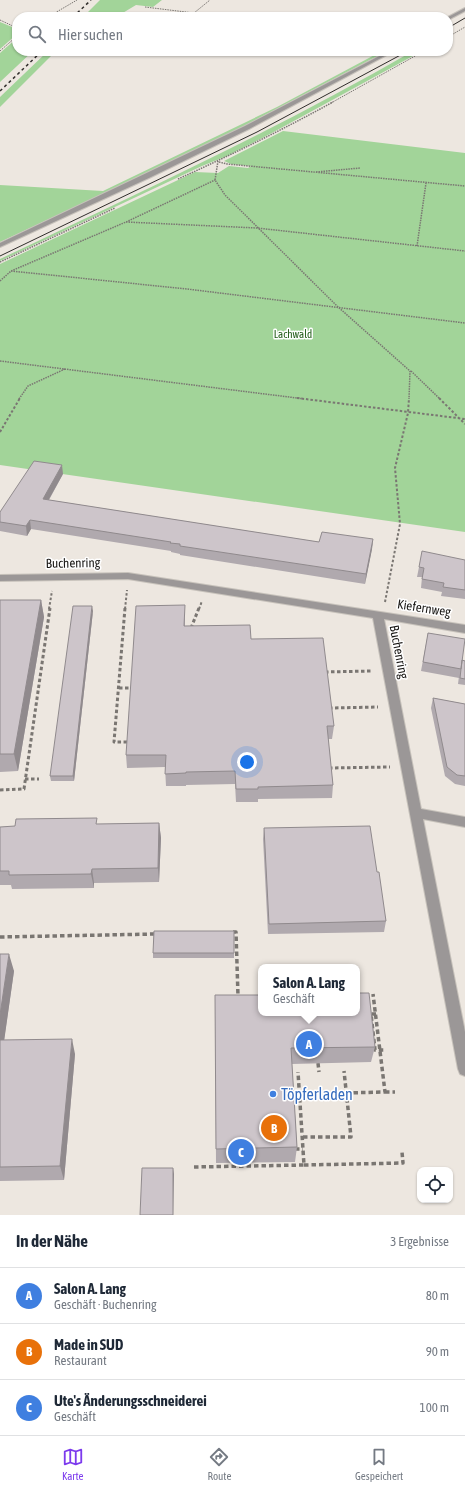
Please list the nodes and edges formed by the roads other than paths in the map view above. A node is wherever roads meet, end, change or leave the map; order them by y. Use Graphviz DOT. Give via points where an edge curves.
graph roads {
  1 [pos="465,9"];
  2 [pos="453,16"];
  3 [pos="382,56"];
  4 [pos="0,245"];
  5 [pos="0,578"];
  6 [pos="378,615"];
  7 [pos="465,629"];
  8 [pos="417,813"];
  9 [pos="465,822"];
  10 [pos="465,1069"];
  1 -- 2 [label="street"];
  3 -- 4 [label="street" via="204,148"];
  5 -- 6 [label="street, Buchenring" via="128,576"];
  6 -- 7 [label="street, Kiefernweg"];
  6 -- 8 [label="street, Buchenring"];
  8 -- 9 [label="street"];
  8 -- 10 [label="street, Buchenring"];
}
